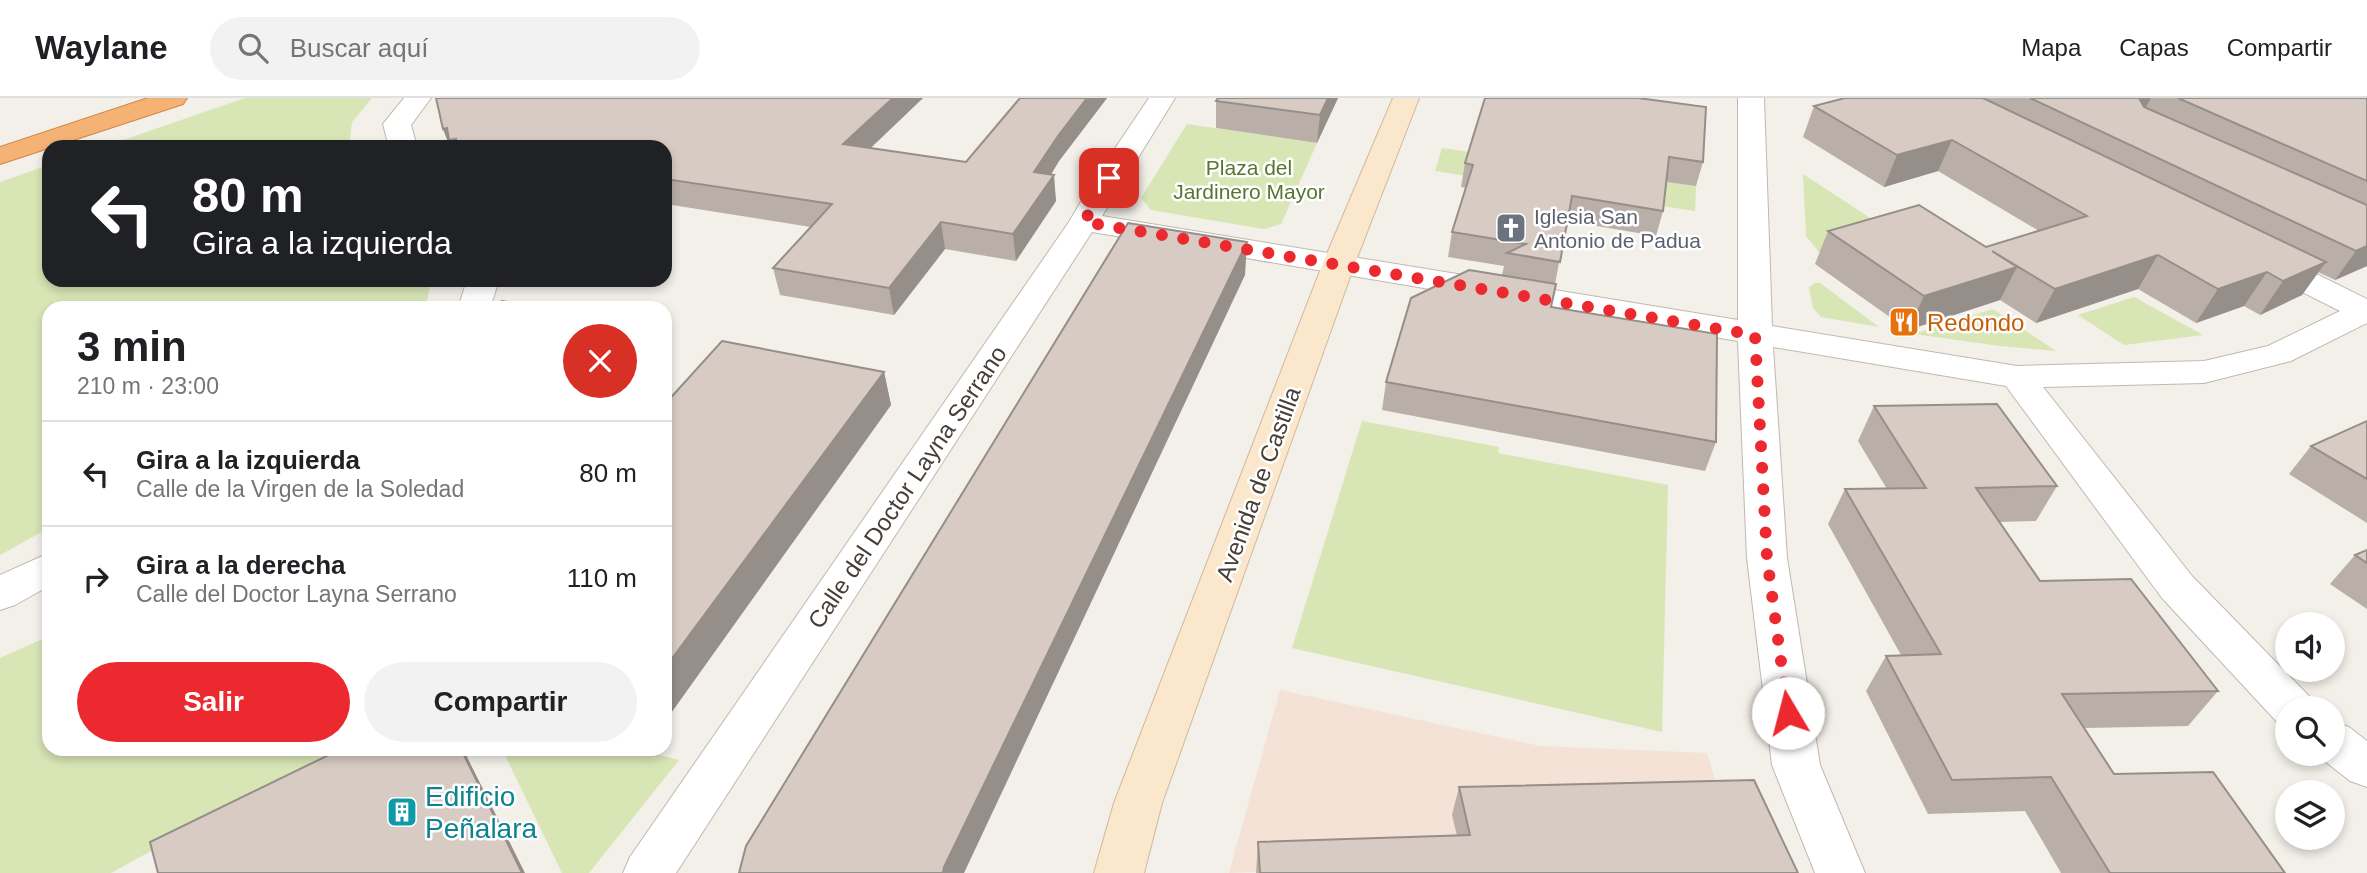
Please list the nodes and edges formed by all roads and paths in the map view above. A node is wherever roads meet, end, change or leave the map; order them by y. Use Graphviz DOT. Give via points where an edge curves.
graph roads {
  1 [pos="96,98"];
  2 [pos="174,98"];
  3 [pos="418,98"];
  4 [pos="1162,98"];
  5 [pos="1406,98"];
  6 [pos="1744,99"];
  7 [pos="0,129"];
  8 [pos="48,140"];
  9 [pos="400,140"];
  10 [pos="42,142"];
  11 [pos="0,156"];
  12 [pos="1084,222"];
  13 [pos="2243,250"];
  14 [pos="1339,263"];
  15 [pos="2362,318"];
  16 [pos="1755,335"];
  17 [pos="2017,377"];
  18 [pos="42,572"];
  19 [pos="0,594"];
  20 [pos="2281,696"];
  21 [pos="2345,750"];
  22 [pos="2367,767"];
  23 [pos="648,873"];
  24 [pos="1119,873"];
  25 [pos="1840,873"];
  1 -- 7 [label="highway"];
  2 -- 8 [label="highway"];
  3 -- 9 [label="street" via="397,124"];
  4 -- 12 [label="street, Calle del Doctor Layna Serrano"];
  5 -- 14 [label="street, Avenida de Castilla"];
  6 -- 16 [label="street"];
  10 -- 11 [label="highway"];
  12 -- 14 [label="street"];
  12 -- 23 [label="street, Calle del Doctor Layna Serrano"];
  13 -- 15 [label="street"];
  14 -- 16 [label="street"];
  14 -- 24 [label="street, Avenida de Castilla" via="1138,803"];
  15 -- 17 [label="street" via="2279,354 2204,372"];
  16 -- 17 [label="street"];
  16 -- 25 [label="street" via="1767,558 1796,765"];
  17 -- 20 [label="street" via="2177,587"];
  18 -- 19 [label="street"];
  21 -- 22 [label="street"];
}
